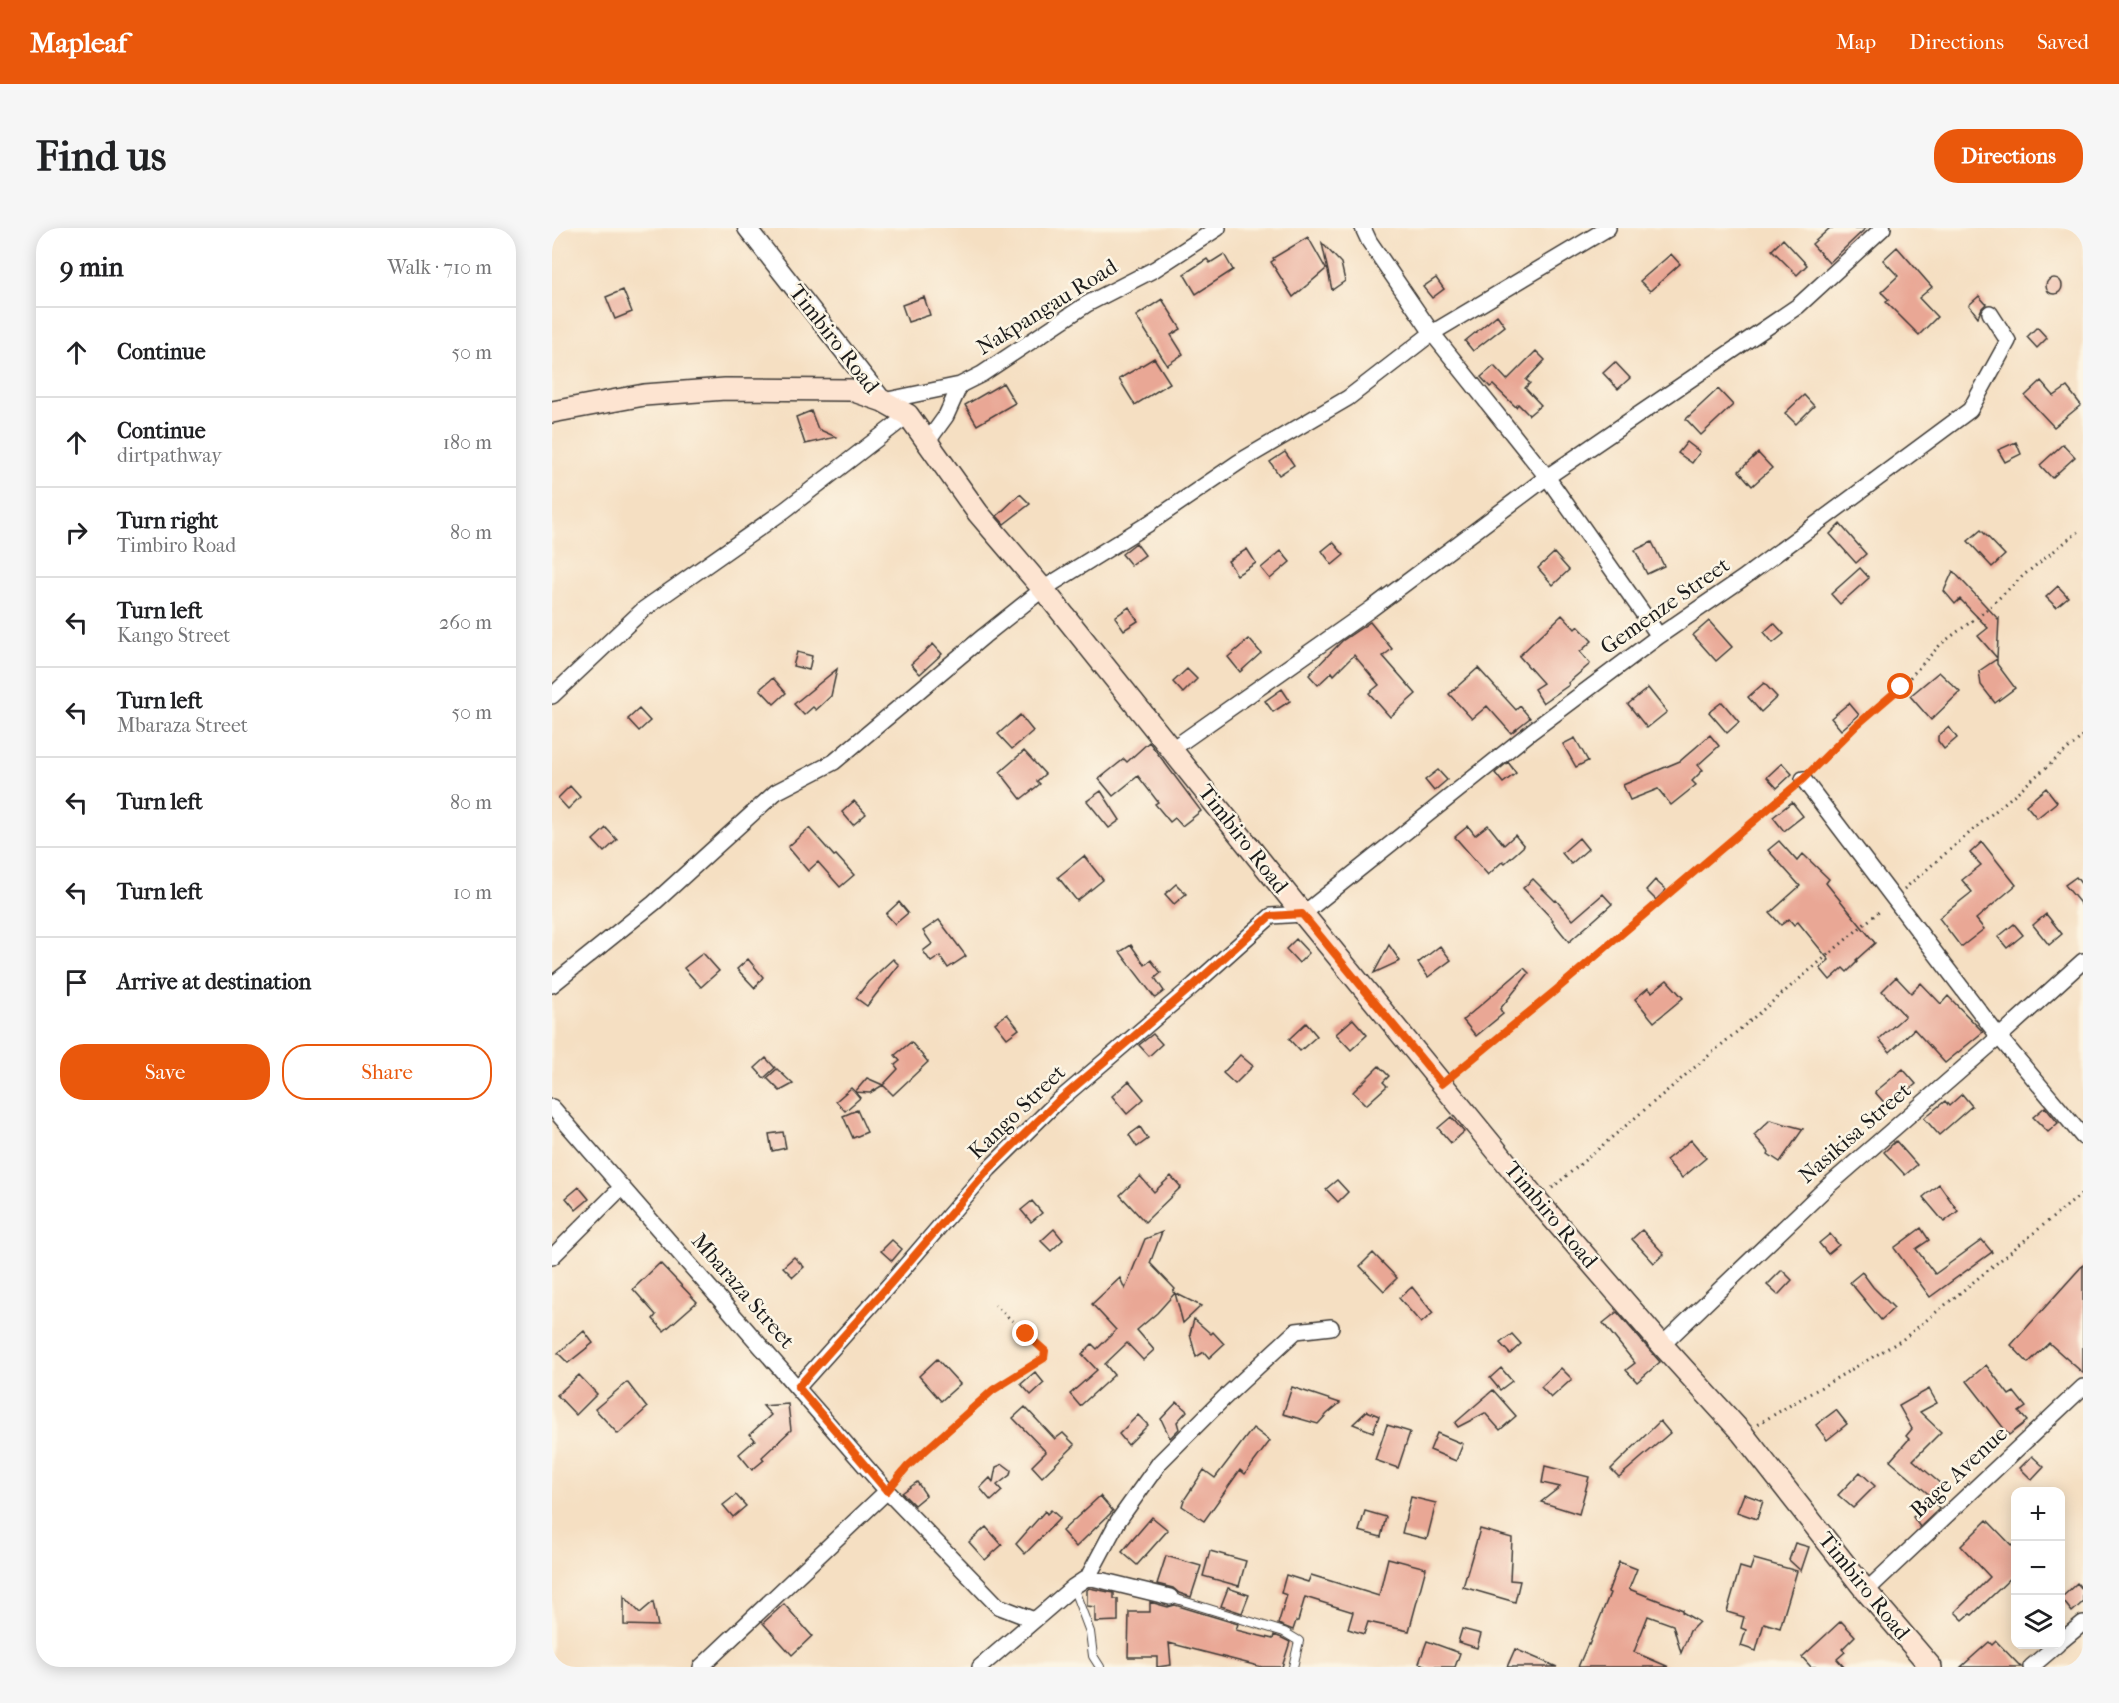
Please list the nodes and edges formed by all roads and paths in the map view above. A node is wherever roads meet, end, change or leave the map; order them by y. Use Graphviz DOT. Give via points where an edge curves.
graph roads {
  1 [pos="747,228"];
  2 [pos="1218,228"];
  3 [pos="1364,228"];
  4 [pos="1608,228"];
  5 [pos="1883,228"];
  6 [pos="1990,313"];
  7 [pos="1432,333"];
  8 [pos="960,385"];
  9 [pos="883,401"];
  10 [pos="552,412"];
  11 [pos="908,415"];
  12 [pos="928,441"];
  13 [pos="1547,477"];
  14 [pos="2078,532"];
  15 [pos="1043,589"];
  16 [pos="1659,636"];
  17 [pos="552,696"];
  18 [pos="2083,736"];
  19 [pos="1172,749"];
  20 [pos="1803,779"];
  21 [pos="1893,899"];
  22 [pos="1302,914"];
  23 [pos="2083,961"];
  24 [pos="552,985"];
  25 [pos="1999,1037"];
  26 [pos="1442,1084"];
  27 [pos="552,1107"];
  28 [pos="2083,1137"];
  29 [pos="621,1188"];
  30 [pos="2083,1193"];
  31 [pos="1537,1200"];
  32 [pos="552,1257"];
  33 [pos="995,1305"];
  34 [pos="1331,1328"];
  35 [pos="1662,1345"];
  36 [pos="798,1387"];
  37 [pos="2083,1387"];
  38 [pos="1742,1433"];
  39 [pos="887,1491"];
  40 [pos="1088,1577"];
  41 [pos="1073,1587"];
  42 [pos="1866,1591"];
  43 [pos="1170,1597"];
  44 [pos="1034,1620"];
  45 [pos="2083,1623"];
  46 [pos="2065,1638"];
  47 [pos="2052,1649"];
  48 [pos="700,1667"];
  49 [pos="980,1667"];
  50 [pos="1100,1667"];
  51 [pos="1293,1667"];
  52 [pos="1931,1667"];
  53 [pos="2031,1667"];
  1 -- 9 [label="street, Timbiro Road"];
  2 -- 8 [label="street, Nakpangau Road" via="1155,269 1087,304"];
  3 -- 7 [label="street"];
  4 -- 7 [label="street"];
  5 -- 13 [label="street" via="1798,306"];
  6 -- 16 [label="street, Gemenze Street" via="2008,341 1970,410"];
  7 -- 13 [label="street"];
  7 -- 15 [label="street" via="1348,398 1239,462"];
  8 -- 9 [label="street, Nakpangau Road"];
  8 -- 12 [label="street" via="946,417"];
  9 -- 10 [label="main road" via="851,390 725,389 644,394"];
  9 -- 11 [label="main road, Timbiro Road"];
  11 -- 12 [label="main road, Timbiro Road"];
  11 -- 17 [label="street" via="784,510 644,609"];
  12 -- 15 [label="main road, Timbiro Road" via="978,513"];
  13 -- 16 [label="street"];
  13 -- 19 [label="street" via="1371,609"];
  14 -- 20 [label="path" via="1941,644"];
  15 -- 19 [label="main road, Timbiro Road"];
  15 -- 24 [label="street" via="834,762 776,792 654,903"];
  16 -- 22 [label="street, Gemenze Street"];
  18 -- 21 [label="path"];
  19 -- 22 [label="main road, Timbiro Road"];
  20 -- 21 [label="street"];
  20 -- 26 [label="path"];
  21 -- 25 [label="street"];
  21 -- 31 [label="path"];
  22 -- 26 [label="main road, Timbiro Road"];
  22 -- 36 [label="street, Kango Street" via="1270,916 1057,1102 989,1169"];
  23 -- 25 [label="street, Nasikisa Street"];
  25 -- 28 [label="street"];
  25 -- 35 [label="street, Nasikisa Street" via="1828,1186"];
  26 -- 31 [label="main road, Timbiro Road"];
  27 -- 29 [label="street, Mbaraza Street"];
  29 -- 32 [label="street"];
  29 -- 36 [label="street, Mbaraza Street"];
  30 -- 38 [label="path" via="1902,1340"];
  31 -- 35 [label="main road, Timbiro Road"];
  33 -- 39 [label="path" via="1045,1351 1044,1358 993,1390 907,1467"];
  34 -- 40 [label="street" via="1296,1331 1160,1462 1118,1521"];
  35 -- 38 [label="main road, Timbiro Road"];
  36 -- 39 [label="street, Mbaraza Street"];
  37 -- 42 [label="street, Bage Avenue"];
  38 -- 42 [label="main road, Timbiro Road"];
  39 -- 44 [label="street, Mbaraza Street" via="998,1606"];
  39 -- 48 [label="street"];
  40 -- 41 [label="street"];
  40 -- 43 [label="street"];
  41 -- 44 [label="street"];
  41 -- 50 [label="lane" via="1090,1632 1093,1656"];
  42 -- 52 [label="main road, Timbiro Road"];
  43 -- 51 [label="lane" via="1284,1632 1299,1641"];
  44 -- 49 [label="street"];
  45 -- 46 [label="street"];
  47 -- 53 [label="street"];
}
